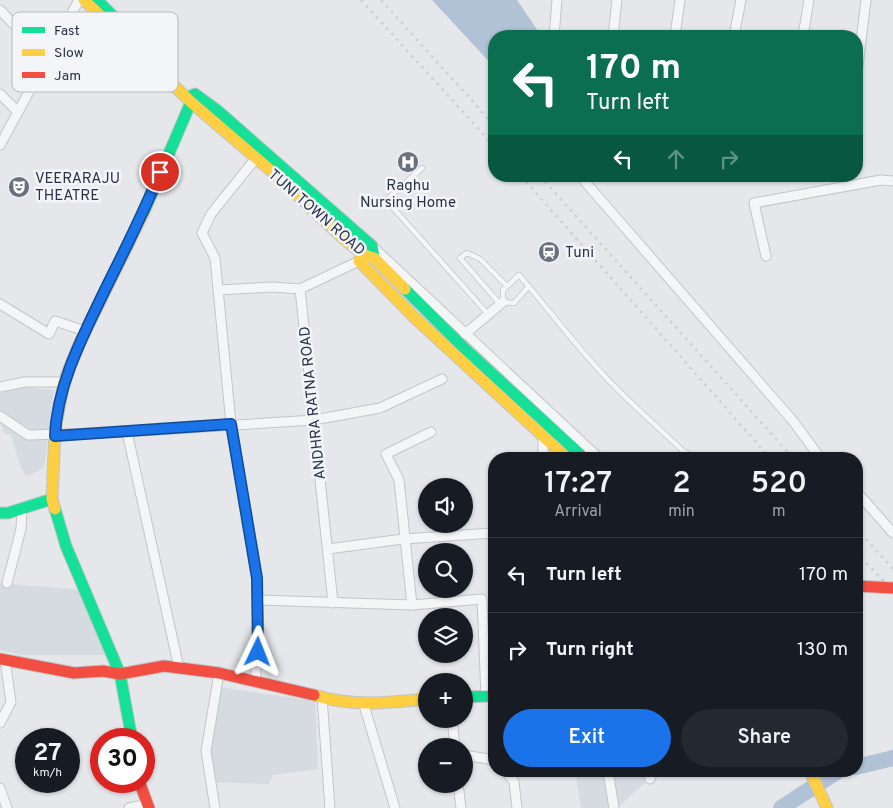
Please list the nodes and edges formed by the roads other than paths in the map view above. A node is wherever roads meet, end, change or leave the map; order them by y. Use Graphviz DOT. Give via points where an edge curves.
graph roads {
  1 [pos="79,0"];
  2 [pos="84,0"];
  3 [pos="97,0"];
  4 [pos="557,0"];
  5 [pos="617,0"];
  6 [pos="680,0"];
  7 [pos="741,0"];
  8 [pos="809,0"];
  9 [pos="866,0"];
  10 [pos="0,10"];
  11 [pos="72,12"];
  12 [pos="98,12"];
  13 [pos="109,12"];
  14 [pos="12,23"];
  15 [pos="554,30"];
  16 [pos="614,30"];
  17 [pos="677,30"];
  18 [pos="735,30"];
  19 [pos="804,30"];
  20 [pos="862,30"];
  21 [pos="178,80"];
  22 [pos="178,82"];
  23 [pos="29,92"];
  24 [pos="0,94"];
  25 [pos="195,97"];
  26 [pos="18,112"];
  27 [pos="0,145"];
  28 [pos="256,158"];
  29 [pos="422,168"];
  30 [pos="893,181"];
  31 [pos="585,182"];
  32 [pos="372,246"];
  33 [pos="766,256"];
  34 [pos="369,260"];
  35 [pos="507,286"];
  36 [pos="529,286"];
  37 [pos="300,289"];
  38 [pos="219,290"];
  39 [pos="501,303"];
  40 [pos="0,304"];
  41 [pos="488,315"];
  42 [pos="85,330"];
  43 [pos="465,334"];
  44 [pos="442,379"];
  45 [pos="64,382"];
  46 [pos="0,387"];
  47 [pos="0,416"];
  48 [pos="314,420"];
  49 [pos="231,424"];
  50 [pos="127,432"];
  51 [pos="430,432"];
  52 [pos="55,436"];
  53 [pos="543,436"];
  54 [pos="543,452"];
  55 [pos="560,452"];
  56 [pos="577,452"];
  57 [pos="592,452"];
  58 [pos="685,452"];
  59 [pos="816,452"];
  60 [pos="52,499"];
  61 [pos="863,499"];
  62 [pos="22,509"];
  63 [pos="1,513"];
  64 [pos="488,533"];
  65 [pos="893,534"];
  66 [pos="404,539"];
  67 [pos="328,549"];
  68 [pos="7,583"];
  69 [pos="863,586"];
  70 [pos="893,588"];
  71 [pos="258,600"];
  72 [pos="333,603"];
  73 [pos="412,606"];
  74 [pos="3,660"];
  75 [pos="179,668"];
  76 [pos="488,672"];
  77 [pos="219,673"];
  78 [pos="120,674"];
  79 [pos="255,682"];
  80 [pos="488,696"];
  81 [pos="322,697"];
  82 [pos="473,697"];
  83 [pos="418,701"];
  84 [pos="363,702"];
  85 [pos="0,723"];
  86 [pos="130,728"];
  87 [pos="473,756"];
  88 [pos="488,759"];
  89 [pos="510,777"];
  90 [pos="609,777"];
  91 [pos="813,777"];
  92 [pos="0,788"];
  93 [pos="142,793"];
  94 [pos="459,793"];
  95 [pos="148,806"];
  96 [pos="7,808"];
  97 [pos="129,808"];
  98 [pos="214,808"];
  99 [pos="330,808"];
  100 [pos="396,808"];
  101 [pos="461,808"];
  102 [pos="517,808"];
  103 [pos="614,808"];
  104 [pos="827,808"];
  1 -- 11 [label="street"];
  2 -- 12 [label="street, TUNI TOWN ROAD"];
  3 -- 13 [label="street, TUNI TOWN ROAD"];
  4 -- 15 [label="street"];
  5 -- 16 [label="street"];
  6 -- 17 [label="street"];
  7 -- 18 [label="street"];
  8 -- 19 [label="street"];
  9 -- 20 [label="street"];
  10 -- 14 [label="street"];
  21 -- 25 [label="street, TUNI TOWN ROAD"];
  22 -- 25 [label="street, TUNI TOWN ROAD"];
  23 -- 26 [label="street"];
  24 -- 26 [label="street"];
  25 -- 28 [label="street, TUNI TOWN ROAD"];
  25 -- 32 [label="street, TUNI TOWN ROAD"];
  25 -- 42 [label="street" via="147,205"];
  26 -- 27 [label="street"];
  28 -- 34 [label="street, TUNI TOWN ROAD"];
  28 -- 38 [label="street" via="211,214 202,233 216,258"];
  29 -- 41 [label="lane" via="386,200"];
  30 -- 33 [label="street" via="880,180 754,203"];
  31 -- 59 [label="street" via="793,421"];
  32 -- 34 [label="street, TUNI TOWN ROAD"];
  32 -- 43 [label="street"];
  34 -- 37 [label="street"];
  34 -- 53 [label="street" via="409,312"];
  34 -- 56 [label="street, TUNI TOWN ROAD"];
  35 -- 36 [label="lane" via="518,274"];
  35 -- 39 [label="lane" via="502,290"];
  35 -- 39 [label="lane" via="480,259 467,253 460,258"];
  36 -- 39 [label="lane" via="514,303"];
  36 -- 58 [label="lane" via="601,372"];
  37 -- 38 [label="street"];
  37 -- 48 [label="street, ANDHRA RATNA ROAD"];
  38 -- 49 [label="street"];
  39 -- 41 [label="street"];
  40 -- 42 [label="street" via="49,334 55,321"];
  41 -- 43 [label="street"];
  42 -- 45 [label="street"];
  43 -- 57 [label="street"];
  44 -- 48 [label="street" via="380,408"];
  45 -- 46 [label="street" via="25,382"];
  45 -- 52 [label="street"];
  47 -- 52 [label="street" via="28,436"];
  48 -- 49 [label="street"];
  48 -- 67 [label="street, ANDHRA RATNA ROAD"];
  49 -- 50 [label="street"];
  49 -- 71 [label="street"];
  50 -- 52 [label="street"];
  50 -- 75 [label="street"];
  51 -- 66 [label="street" via="386,454 399,480"];
  52 -- 60 [label="street"];
  53 -- 54 [label="street"];
  53 -- 55 [label="street"];
  60 -- 62 [label="street"];
  60 -- 78 [label="street" via="66,546"];
  61 -- 65 [label="street"];
  62 -- 63 [label="street"];
  62 -- 68 [label="street" via="21,529"];
  64 -- 66 [label="street"];
  66 -- 67 [label="street"];
  66 -- 73 [label="street"];
  67 -- 72 [label="street, ANDHRA RATNA ROAD"];
  69 -- 70 [label="street, bridge"];
  71 -- 72 [label="street"];
  71 -- 79 [label="street"];
  72 -- 73 [label="street"];
  73 -- 76 [label="street" via="482,600"];
  74 -- 78 [label="street" via="65,672"];
  74 -- 85 [label="street" via="11,702"];
  75 -- 77 [label="street"];
  75 -- 78 [label="street" via="164,666"];
  77 -- 79 [label="street"];
  77 -- 98 [label="street" via="206,751"];
  78 -- 86 [label="street"];
  79 -- 81 [label="street"];
  80 -- 82 [label="street"];
  81 -- 84 [label="street"];
  81 -- 99 [label="street"];
  83 -- 84 [label="street"];
  84 -- 100 [label="street"];
  87 -- 88 [label="street"];
  89 -- 102 [label="street" via="514,782"];
  90 -- 103 [label="street"];
  91 -- 104 [label="street"];
  92 -- 96 [label="street"];
  93 -- 95 [label="street"];
  94 -- 101 [label="street"];
  95 -- 97 [label="street"];
}
